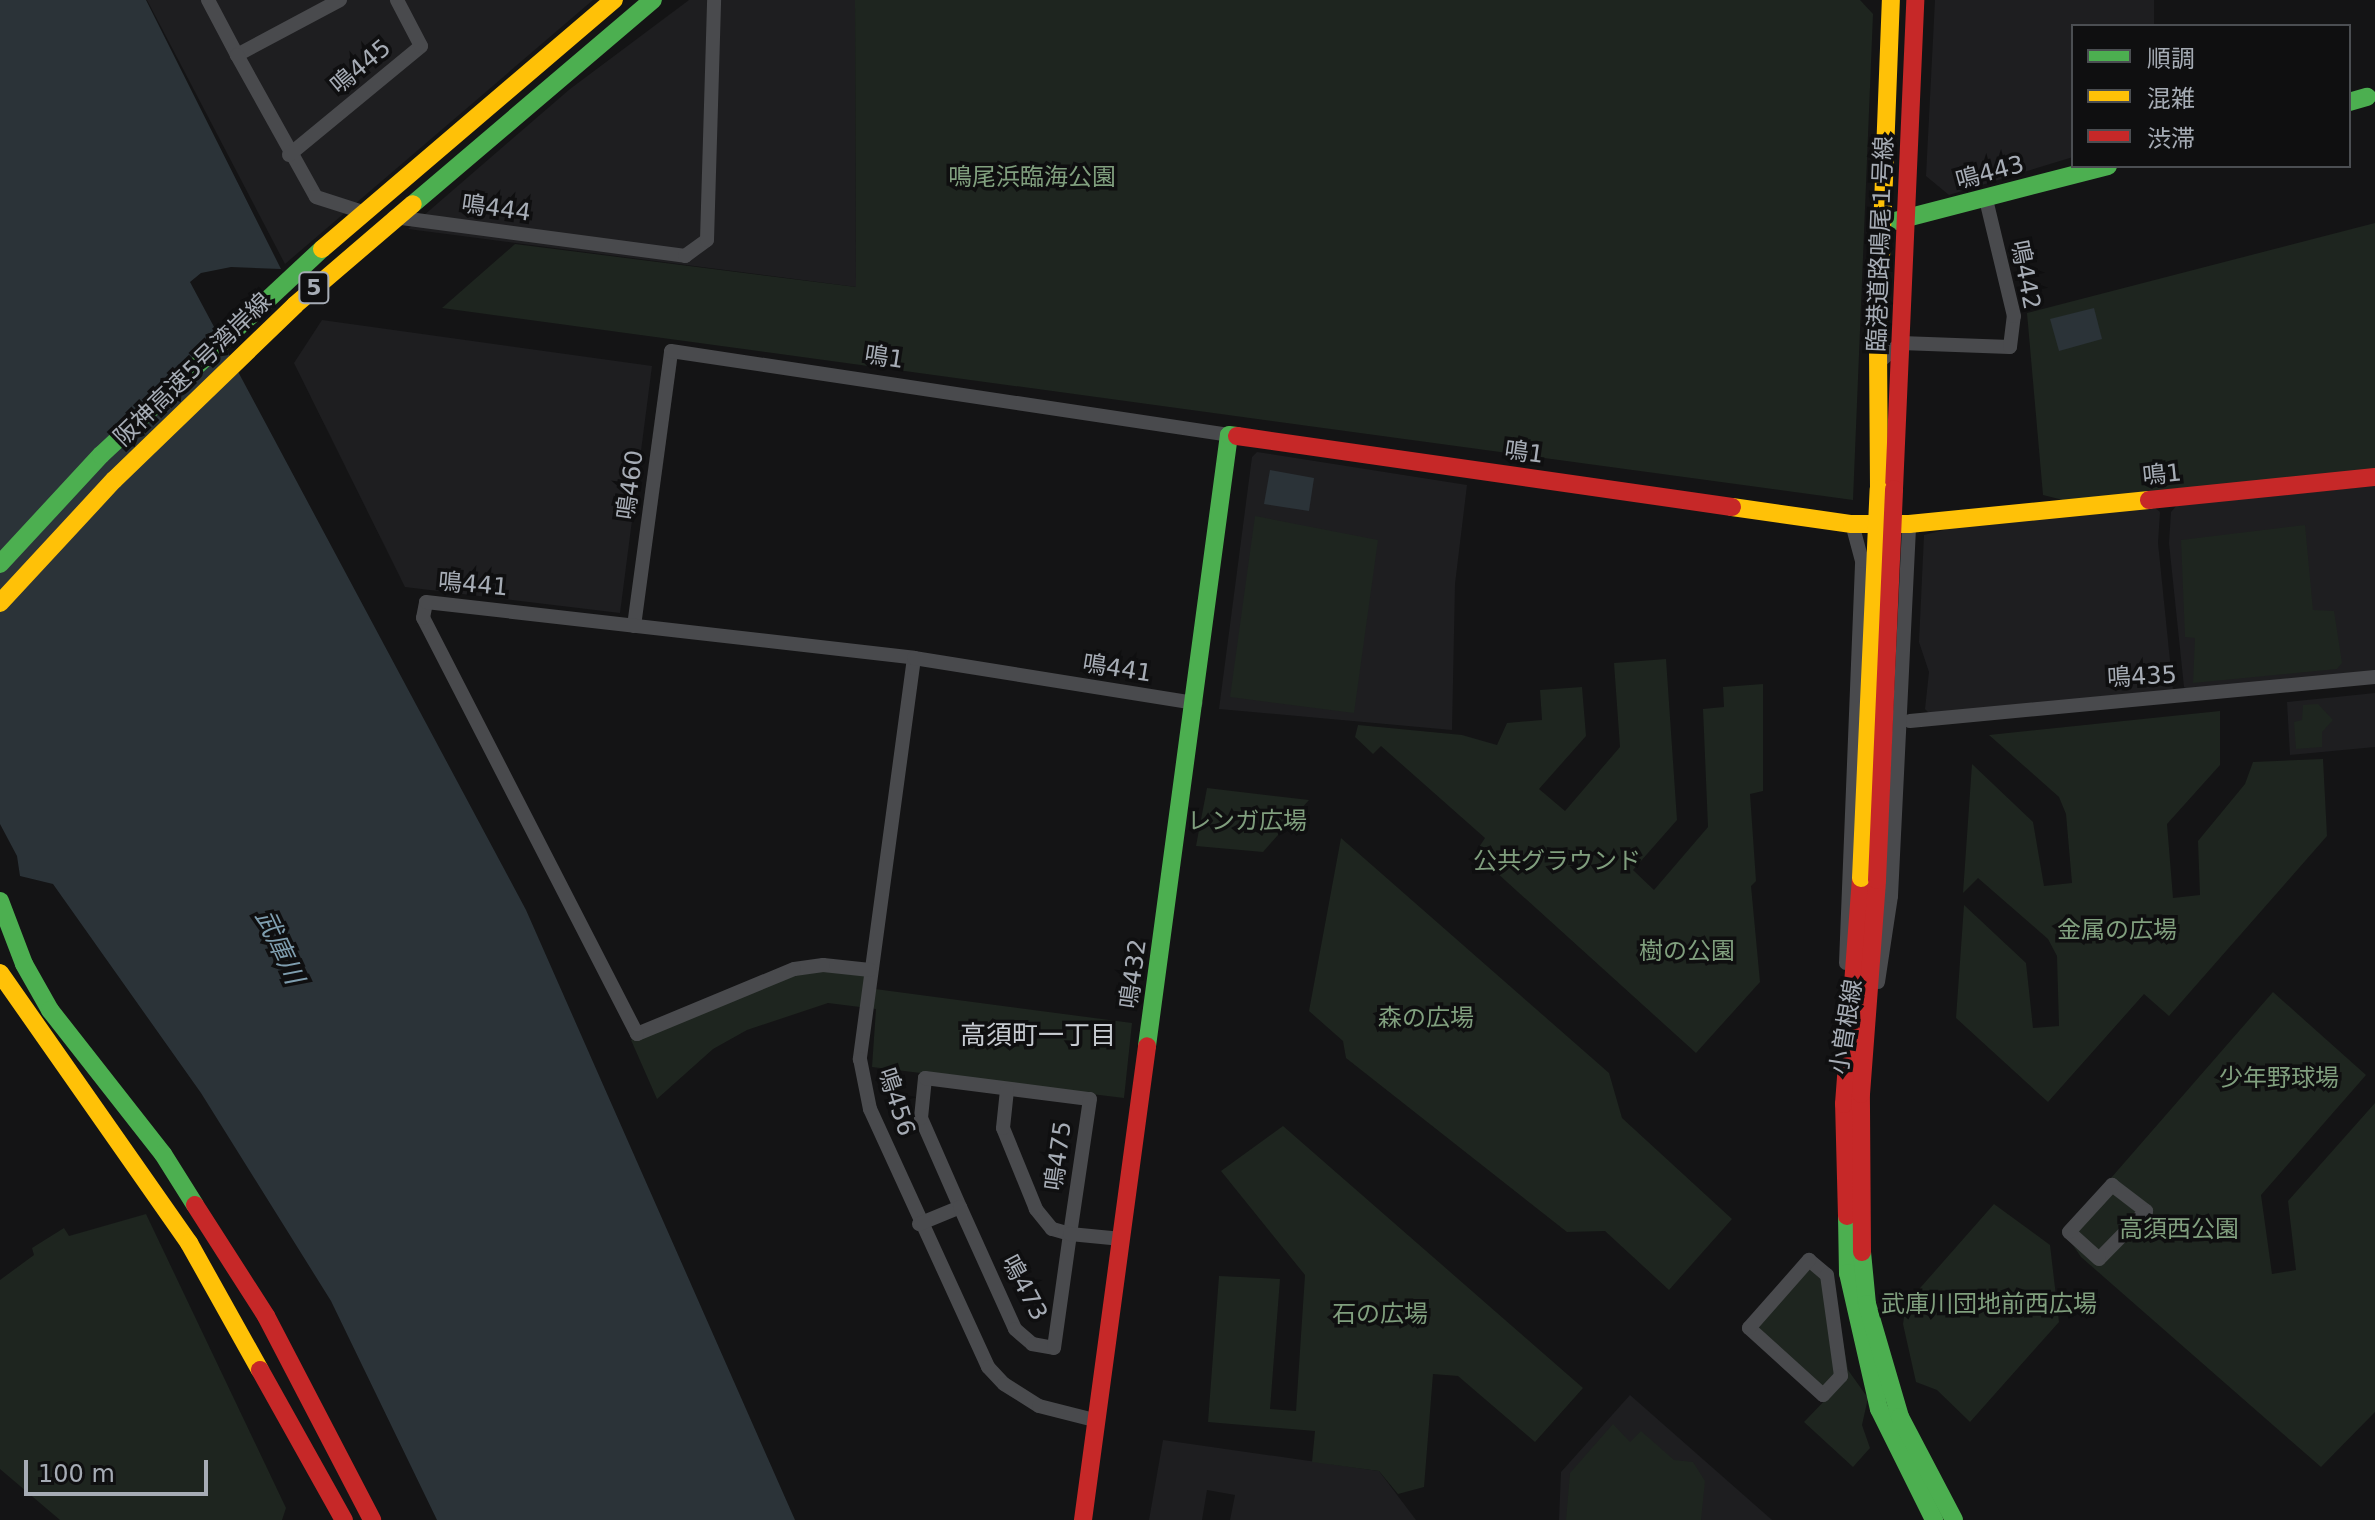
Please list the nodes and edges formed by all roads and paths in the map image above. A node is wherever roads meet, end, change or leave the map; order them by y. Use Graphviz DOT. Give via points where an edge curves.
graph roads {
  1 [pos="208,0"];
  2 [pos="340,0"];
  3 [pos="397,0"];
  4 [pos="614,0"];
  5 [pos="653,0"];
  6 [pos="714,0"];
  7 [pos="1891,0"];
  8 [pos="1915,0"];
  9 [pos="237,55"];
  10 [pos="289,155"];
  11 [pos="2101,168"];
  12 [pos="1986,199"];
  13 [pos="1907,220"];
  14 [pos="1883,221"];
  15 [pos="1901,343"];
  16 [pos="671,351"];
  17 [pos="1879,362"];
  18 [pos="1229,435"];
  19 [pos="2375,477"];
  20 [pos="1887,489"];
  21 [pos="1852,524"];
  22 [pos="1909,524"];
  23 [pos="0,564"];
  24 [pos="0,603"];
  25 [pos="634,626"];
  26 [pos="914,658"];
  27 [pos="2375,677"];
  28 [pos="1195,703"];
  29 [pos="1910,721"];
  30 [pos="1869,879"];
  31 [pos="0,901"];
  32 [pos="870,970"];
  33 [pos="0,973"];
  34 [pos="1865,1031"];
  35 [pos="1846,1059"];
  36 [pos="1007,1090"];
  37 [pos="960,1207"];
  38 [pos="2146,1211"];
  39 [pos="208,1221"];
  40 [pos="919,1224"];
  41 [pos="1070,1234"];
  42 [pos="1122,1239"];
  43 [pos="265,1376"];
  44 [pos="1841,1376"];
  45 [pos="1098,1421"];
  46 [pos="344,1520"];
  47 [pos="372,1520"];
  48 [pos="1083,1520"];
  49 [pos="1934,1520"];
  50 [pos="1954,1520"];
  1 -- 9 [label="street"];
  2 -- 9 [label="street"];
  3 -- 10 [label="street, 鳴445" via="421,46"];
  4 -- 23 [label="main road, 阪神高速5号湾岸線 / 5, bridge" via="278,287 111,446"];
  5 -- 24 [label="main road, 阪神高速5号湾岸線 / 5, bridge" via="274,325 114,480"];
  6 -- 10 [label="street, 鳴444" via="707,240 685,256 348,211 316,197"];
  7 -- 14 [label="main road, 臨港道路鳴尾１号線"];
  8 -- 13 [label="main road, 臨港道路鳴尾１号線"];
  9 -- 10 [label="street, 鳴444"];
  11 -- 12 [label="main road, 鳴443"];
  12 -- 13 [label="main road, 鳴443"];
  12 -- 15 [label="street, 鳴442" via="2014,316 2010,347"];
  13 -- 14 [label="main road, 鳴443"];
  13 -- 15 [label="main road, 臨港道路鳴尾１号線"];
  14 -- 17 [label="main road, 臨港道路鳴尾１号線"];
  15 -- 17 [label="street"];
  15 -- 20 [label="main road, 臨港道路鳴尾１号線"];
  16 -- 18 [label="street, 鳴1"];
  16 -- 25 [label="street, 鳴460"];
  17 -- 20 [label="main road, 臨港道路鳴尾１号線"];
  18 -- 21 [label="main road, 鳴1"];
  18 -- 28 [label="main road, 鳴432"];
  19 -- 22 [label="main road, 鳴1"];
  20 -- 30 [label="main road, bridge"];
  21 -- 22 [label="main road, 鳴1"];
  21 -- 35 [label="street, 小曽根線" via="1862,561 1846,895"];
  22 -- 34 [label="street, 小曽根線" via="1891,896"];
  25 -- 26 [label="street, 鳴441"];
  25 -- 32 [label="street, 鳴441" via="437,601 420,609 637,1034 794,969 823,965"];
  26 -- 28 [label="street, 鳴441"];
  26 -- 32 [label="street, 鳴456"];
  27 -- 29 [label="street, 鳴435"];
  28 -- 42 [label="main road, 鳴432"];
  30 -- 34 [label="main road"];
  30 -- 35 [label="main road"];
  31 -- 39 [label="main road" via="24,964 50,1010"];
  32 -- 40 [label="street, 鳴456" via="860,1059 870,1109"];
  33 -- 43 [label="main road" via="189,1243"];
  34 -- 50 [label="main road, 小曽根線" via="1859,1159 1867,1304 1905,1431"];
  35 -- 49 [label="main road, 小曽根線" via="1843,1212 1856,1324 1893,1445"];
  36 -- 37 [label="street, 鳴475" via="925,1078 921,1118"];
  36 -- 41 [label="street" via="1003,1128 1036,1209 1052,1229"];
  36 -- 41 [label="street, 鳴475" via="1090,1099"];
  37 -- 40 [label="street"];
  37 -- 41 [label="street, 鳴473" via="1015,1329 1032,1344 1054,1348"];
  38 -- 38 [label="street" via="2112,1185 2069,1232 2099,1259"];
  39 -- 43 [label="main road" via="209,1254 256,1337"];
  39 -- 47 [label="main road" via="280,1340"];
  40 -- 45 [label="street, 鳴456" via="967,1326 1004,1384 1039,1406"];
  41 -- 42 [label="street"];
  42 -- 45 [label="main road, 鳴432"];
  43 -- 46 [label="main road"];
  44 -- 44 [label="street" via="1823,1395 1749,1328 1809,1260 1827,1275"];
  45 -- 48 [label="main road, 鳴432"];
}
